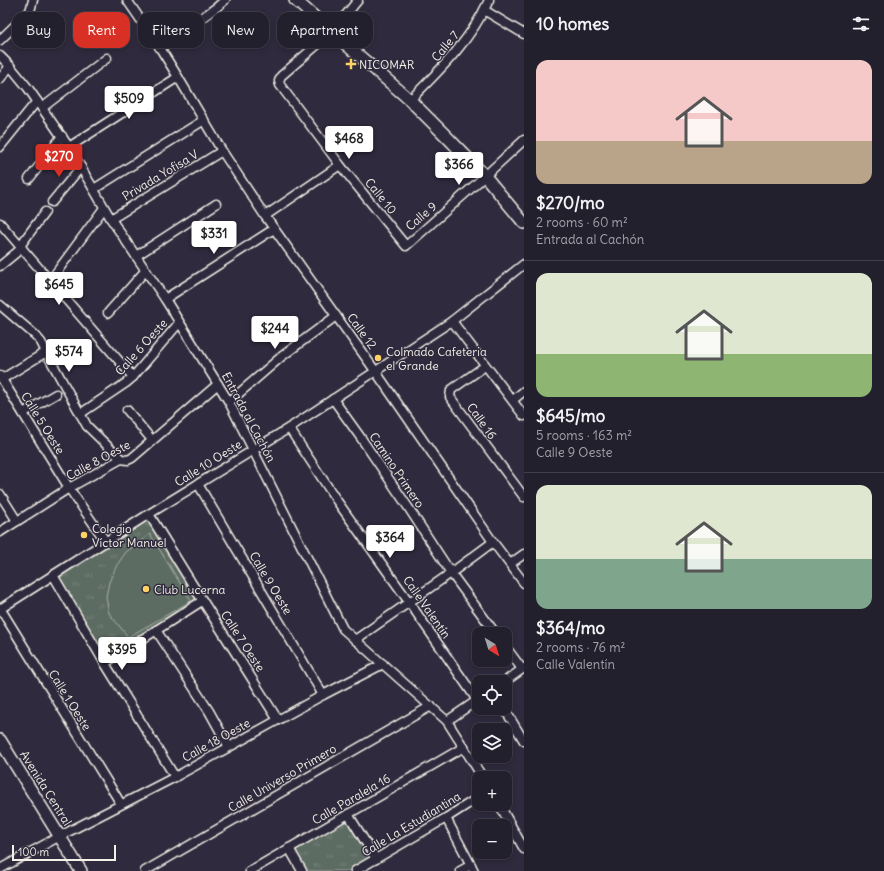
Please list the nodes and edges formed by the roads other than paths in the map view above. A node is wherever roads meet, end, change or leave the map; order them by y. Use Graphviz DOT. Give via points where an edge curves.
graph roads {
  1 [pos="33,0"];
  2 [pos="127,0"];
  3 [pos="225,0"];
  4 [pos="295,0"];
  5 [pos="358,0"];
  6 [pos="489,0"];
  7 [pos="484,10"];
  8 [pos="309,12"];
  9 [pos="348,12"];
  10 [pos="138,16"];
  11 [pos="204,16"];
  12 [pos="524,34"];
  13 [pos="0,40"];
  14 [pos="160,48"];
  15 [pos="314,48"];
  16 [pos="350,48"];
  17 [pos="0,56"];
  18 [pos="106,58"];
  19 [pos="10,66"];
  20 [pos="178,77"];
  21 [pos="0,79"];
  22 [pos="410,100"];
  23 [pos="40,104"];
  24 [pos="204,120"];
  25 [pos="62,136"];
  26 [pos="524,140"];
  27 [pos="0,147"];
  28 [pos="69,147"];
  29 [pos="222,151"];
  30 [pos="340,165"];
  31 [pos="81,167"];
  32 [pos="485,176"];
  33 [pos="29,178"];
  34 [pos="94,189"];
  35 [pos="52,202"];
  36 [pos="216,204"];
  37 [pos="104,208"];
  38 [pos="45,212"];
  39 [pos="265,216"];
  40 [pos="110,219"];
  41 [pos="0,223"];
  42 [pos="524,223"];
  43 [pos="274,228"];
  44 [pos="406,246"];
  45 [pos="21,247"];
  46 [pos="136,256"];
  47 [pos="524,264"];
  48 [pos="0,266"];
  49 [pos="146,270"];
  50 [pos="50,281"];
  51 [pos="165,298"];
  52 [pos="0,305"];
  53 [pos="108,313"];
  54 [pos="336,316"];
  55 [pos="452,322"];
  56 [pos="179,323"];
  57 [pos="46,352"];
  58 [pos="485,366"];
  59 [pos="376,372"];
  60 [pos="1,377"];
  61 [pos="133,377"];
  62 [pos="218,384"];
  63 [pos="524,391"];
  64 [pos="56,394"];
  65 [pos="333,399"];
  66 [pos="513,400"];
  67 [pos="229,402"];
  68 [pos="127,410"];
  69 [pos="23,413"];
  70 [pos="80,414"];
  71 [pos="524,416"];
  72 [pos="288,428"];
  73 [pos="152,440"];
  74 [pos="254,449"];
  75 [pos="121,459"];
  76 [pos="198,484"];
  77 [pos="69,488"];
  78 [pos="0,494"];
  79 [pos="524,497"];
  80 [pos="149,514"];
  81 [pos="16,521"];
  82 [pos="0,532"];
  83 [pos="106,542"];
  84 [pos="493,542"];
  85 [pos="524,554"];
  86 [pos="510,564"];
  87 [pos="451,573"];
  88 [pos="53,575"];
  89 [pos="524,583"];
  90 [pos="202,601"];
  91 [pos="409,602"];
  92 [pos="0,608"];
  93 [pos="491,627"];
  94 [pos="156,630"];
  95 [pos="355,640"];
  96 [pos="512,655"];
  97 [pos="105,663"];
  98 [pos="383,664"];
  99 [pos="523,669"];
  100 [pos="512,677"];
  101 [pos="472,691"];
  102 [pos="323,695"];
  103 [pos="472,704"];
  104 [pos="431,706"];
  105 [pos="508,715"];
  106 [pos="278,720"];
  107 [pos="447,721"];
  108 [pos="0,740"];
  109 [pos="524,741"];
  110 [pos="229,747"];
  111 [pos="464,747"];
  112 [pos="479,771"];
  113 [pos="175,777"];
  114 [pos="472,801"];
  115 [pos="121,804"];
  116 [pos="503,811"];
  117 [pos="348,814"];
  118 [pos="446,818"];
  119 [pos="60,836"];
  120 [pos="289,848"];
  121 [pos="524,849"];
  122 [pos="376,859"];
  123 [pos="472,868"];
  124 [pos="0,869"];
  125 [pos="81,871"];
  126 [pos="145,871"];
  127 [pos="250,871"];
  128 [pos="302,871"];
  129 [pos="355,871"];
  130 [pos="460,871"];
  1 -- 13 [label="street" via="30,11"];
  2 -- 10 [label="street, Calle 12"];
  3 -- 11 [label="street"];
  4 -- 8 [label="main road"];
  5 -- 9 [label="street"];
  6 -- 7 [label="street, Calle 7"];
  7 -- 12 [label="street"];
  7 -- 22 [label="street, Calle 7" via="468,38"];
  14 -- 20 [label="street, Calle 12"];
  15 -- 30 [label="street, Calle 10" via="279,81"];
  16 -- 22 [label="main road"];
  17 -- 19 [label="street, Entrada al Cachón"];
  18 -- 23 [label="street"];
  19 -- 21 [label="street"];
  19 -- 23 [label="street, Entrada al Cachón"];
  20 -- 24 [label="street, Calle 12"];
  20 -- 28 [label="street"];
  22 -- 32 [label="main road"];
  23 -- 25 [label="street, Entrada al Cachón"];
  23 -- 27 [label="street"];
  24 -- 29 [label="street, Calle 12"];
  24 -- 34 [label="street"];
  25 -- 28 [label="street, Entrada al Cachón"];
  25 -- 33 [label="street"];
  26 -- 32 [label="street, Calle 9"];
  28 -- 31 [label="street, Entrada al Cachón"];
  29 -- 39 [label="street, Calle 12"];
  29 -- 40 [label="street, Privada Yofisa V"];
  30 -- 39 [label="street"];
  30 -- 44 [label="street, Calle 10"];
  31 -- 34 [label="street, Entrada al Cachón"];
  31 -- 35 [label="street"];
  32 -- 42 [label="main road"];
  32 -- 44 [label="street, Calle 9"];
  34 -- 37 [label="street, Entrada al Cachón"];
  36 -- 46 [label="street"];
  37 -- 40 [label="street, Entrada al Cachón"];
  37 -- 50 [label="street"];
  38 -- 45 [label="street"];
  39 -- 43 [label="street, Calle 12"];
  40 -- 46 [label="street, Entrada al Cachón"];
  41 -- 45 [label="street"];
  43 -- 51 [label="street"];
  43 -- 54 [label="street, Calle 12"];
  45 -- 48 [label="street"];
  45 -- 50 [label="street"];
  46 -- 49 [label="street, Entrada al Cachón"];
  47 -- 55 [label="street, Calle 10 Oeste"];
  49 -- 51 [label="street, Entrada al Cachón"];
  49 -- 53 [label="street"];
  50 -- 61 [label="street"];
  51 -- 56 [label="street, Entrada al Cachón"];
  52 -- 57 [label="street" via="35,335"];
  54 -- 59 [label="street, Calle 12"];
  54 -- 67 [label="street"];
  55 -- 58 [label="street"];
  55 -- 59 [label="street, Calle 10 Oeste"];
  56 -- 61 [label="street, Calle 6 Oeste"];
  56 -- 62 [label="street, Entrada al Cachón"];
  57 -- 60 [label="street"];
  57 -- 70 [label="street"];
  58 -- 66 [label="street"];
  58 -- 79 [label="street, Calle 16" via="451,390 450,397"];
  59 -- 65 [label="street, Calle 10 Oeste"];
  59 -- 84 [label="street, Calle 12"];
  60 -- 69 [label="street, Calle 5 Oeste"];
  61 -- 70 [label="street, Calle 6 Oeste"];
  62 -- 67 [label="street, Entrada al Cachón"];
  62 -- 73 [label="street, Calle 8 Oeste"];
  63 -- 66 [label="street"];
  64 -- 69 [label="street"];
  65 -- 72 [label="street, Calle 10 Oeste"];
  65 -- 87 [label="street, Camino Primero"];
  66 -- 71 [label="street"];
  67 -- 74 [label="street, Entrada al Cachón"];
  68 -- 73 [label="street"];
  69 -- 77 [label="street, Calle 5 Oeste"];
  70 -- 75 [label="street" via="87,426"];
  72 -- 74 [label="street, Calle 10 Oeste"];
  72 -- 91 [label="street, Calle Valentín"];
  73 -- 75 [label="street, Calle 8 Oeste" via="132,458"];
  74 -- 76 [label="street, Calle 10 Oeste"];
  74 -- 95 [label="street, Entrada al Cachón" via="343,629"];
  75 -- 77 [label="street, Calle 8 Oeste"];
  76 -- 80 [label="street, Calle 10 Oeste"];
  76 -- 102 [label="street, Calle 9 Oeste"];
  77 -- 81 [label="street, Calle 8 Oeste"];
  77 -- 83 [label="street, Calle 5 Oeste"];
  78 -- 81 [label="street"];
  80 -- 83 [label="street, Calle 10 Oeste"];
  80 -- 90 [label="street, Calle 7 Oeste"];
  81 -- 82 [label="street, Calle 8 Oeste"];
  83 -- 88 [label="street, Calle 10 Oeste"];
  84 -- 86 [label="street, Calle 12"];
  84 -- 87 [label="street"];
  85 -- 86 [label="street"];
  86 -- 89 [label="street, Calle 12"];
  87 -- 91 [label="street"];
  87 -- 93 [label="street, Camino Primero"];
  88 -- 92 [label="street, Calle 10 Oeste"];
  88 -- 97 [label="street"];
  90 -- 94 [label="street"];
  90 -- 106 [label="street, Calle 7 Oeste"];
  91 -- 95 [label="street"];
  91 -- 101 [label="street, Calle Valentín"];
  92 -- 115 [label="street, Calle 1 Oeste"];
  94 -- 97 [label="street"];
  94 -- 110 [label="street" via="209,711"];
  95 -- 98 [label="street, Entrada al Cachón"];
  96 -- 99 [label="street"];
  97 -- 113 [label="street"];
  98 -- 102 [label="street, Calle 18 Oeste"];
  98 -- 104 [label="street, Entrada al Cachón"];
  99 -- 100 [label="street"];
  102 -- 106 [label="street, Calle 18 Oeste"];
  103 -- 107 [label="street"];
  104 -- 107 [label="street, Entrada al Cachón"];
  104 -- 126 [label="street, Calle Universo Primero"];
  105 -- 109 [label="street"];
  106 -- 110 [label="street, Calle 18 Oeste"];
  107 -- 111 [label="street, Entrada al Cachón"];
  108 -- 119 [label="main road, Avenida Central"];
  110 -- 113 [label="street, Calle 18 Oeste"];
  111 -- 112 [label="street, Entrada al Cachón"];
  111 -- 117 [label="street, Calle Paralela 16"];
  113 -- 115 [label="street, Calle 18 Oeste"];
  114 -- 118 [label="street, Calle La Estudiantina"];
  115 -- 119 [label="street, Calle 18 Oeste"];
  116 -- 121 [label="street"];
  117 -- 120 [label="street, Calle Paralela 16"];
  117 -- 122 [label="street"];
  118 -- 122 [label="street, Calle La Estudiantina"];
  118 -- 123 [label="street"];
  119 -- 124 [label="street, Calle 18 Oeste"];
  119 -- 125 [label="main road, Avenida Central"];
  120 -- 127 [label="street, Calle Paralela 16"];
  120 -- 128 [label="street"];
  122 -- 129 [label="street, Calle La Estudiantina"];
  123 -- 130 [label="street"];
}
